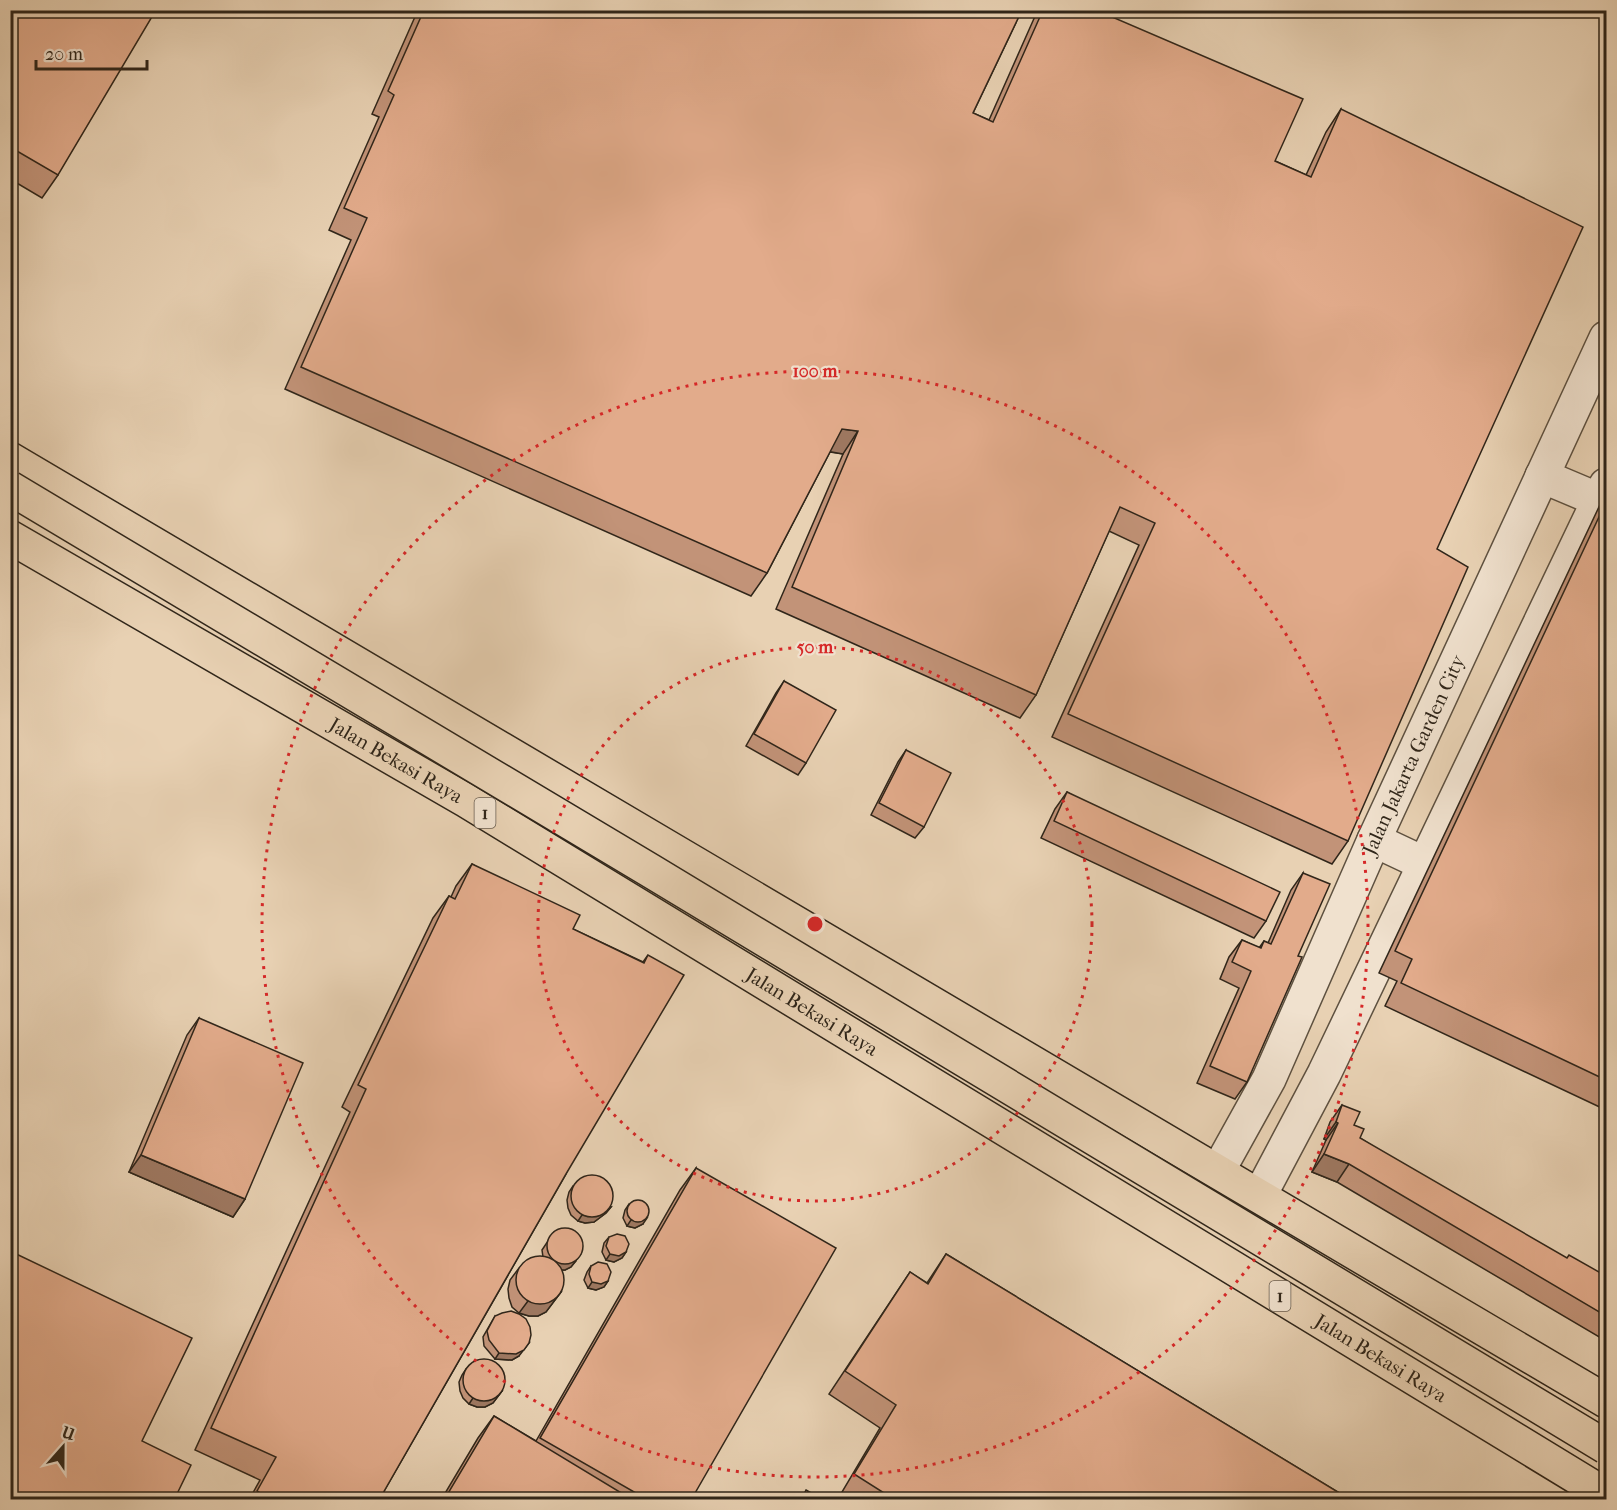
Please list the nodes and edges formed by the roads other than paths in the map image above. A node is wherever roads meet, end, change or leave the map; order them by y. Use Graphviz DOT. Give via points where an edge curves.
graph roads {
  1 [pos="1606,338"];
  2 [pos="10,459"];
  3 [pos="1542,476"];
  4 [pos="56,486"];
  5 [pos="10,488"];
  6 [pos="1603,492"];
  7 [pos="16,541"];
  8 [pos="378,677"];
  9 [pos="343,731"];
  10 [pos="1374,840"];
  11 [pos="1425,864"];
  12 [pos="998,1043"];
  13 [pos="954,1098"];
  14 [pos="1218,1171"];
  15 [pos="1260,1195"];
  16 [pos="1606,1401"];
  17 [pos="1606,1446"];
  18 [pos="1606,1495"];
  1 -- 3 [label="street, Jalan Jakarta Garden City"];
  2 -- 4 [label="highway"];
  3 -- 6 [label="street"];
  3 -- 10 [label="street, Jalan Jakarta Garden City"];
  4 -- 7 [label="highway"];
  4 -- 8 [label="highway"];
  5 -- 17 [label="highway, bridge"];
  6 -- 11 [label="street"];
  7 -- 9 [label="highway, Jalan Bekasi Raya / 1"];
  8 -- 9 [label="highway"];
  8 -- 12 [label="highway"];
  9 -- 13 [label="highway, Jalan Bekasi Raya / 1" via="465,800"];
  10 -- 11 [label="street"];
  10 -- 14 [label="street, Jalan Jakarta Garden City" via="1269,1079"];
  11 -- 15 [label="street" via="1324,1074"];
  12 -- 13 [label="highway"];
  12 -- 14 [label="highway"];
  13 -- 18 [label="highway, Jalan Bekasi Raya / 1"];
  14 -- 15 [label="highway"];
  15 -- 16 [label="highway"];
}
